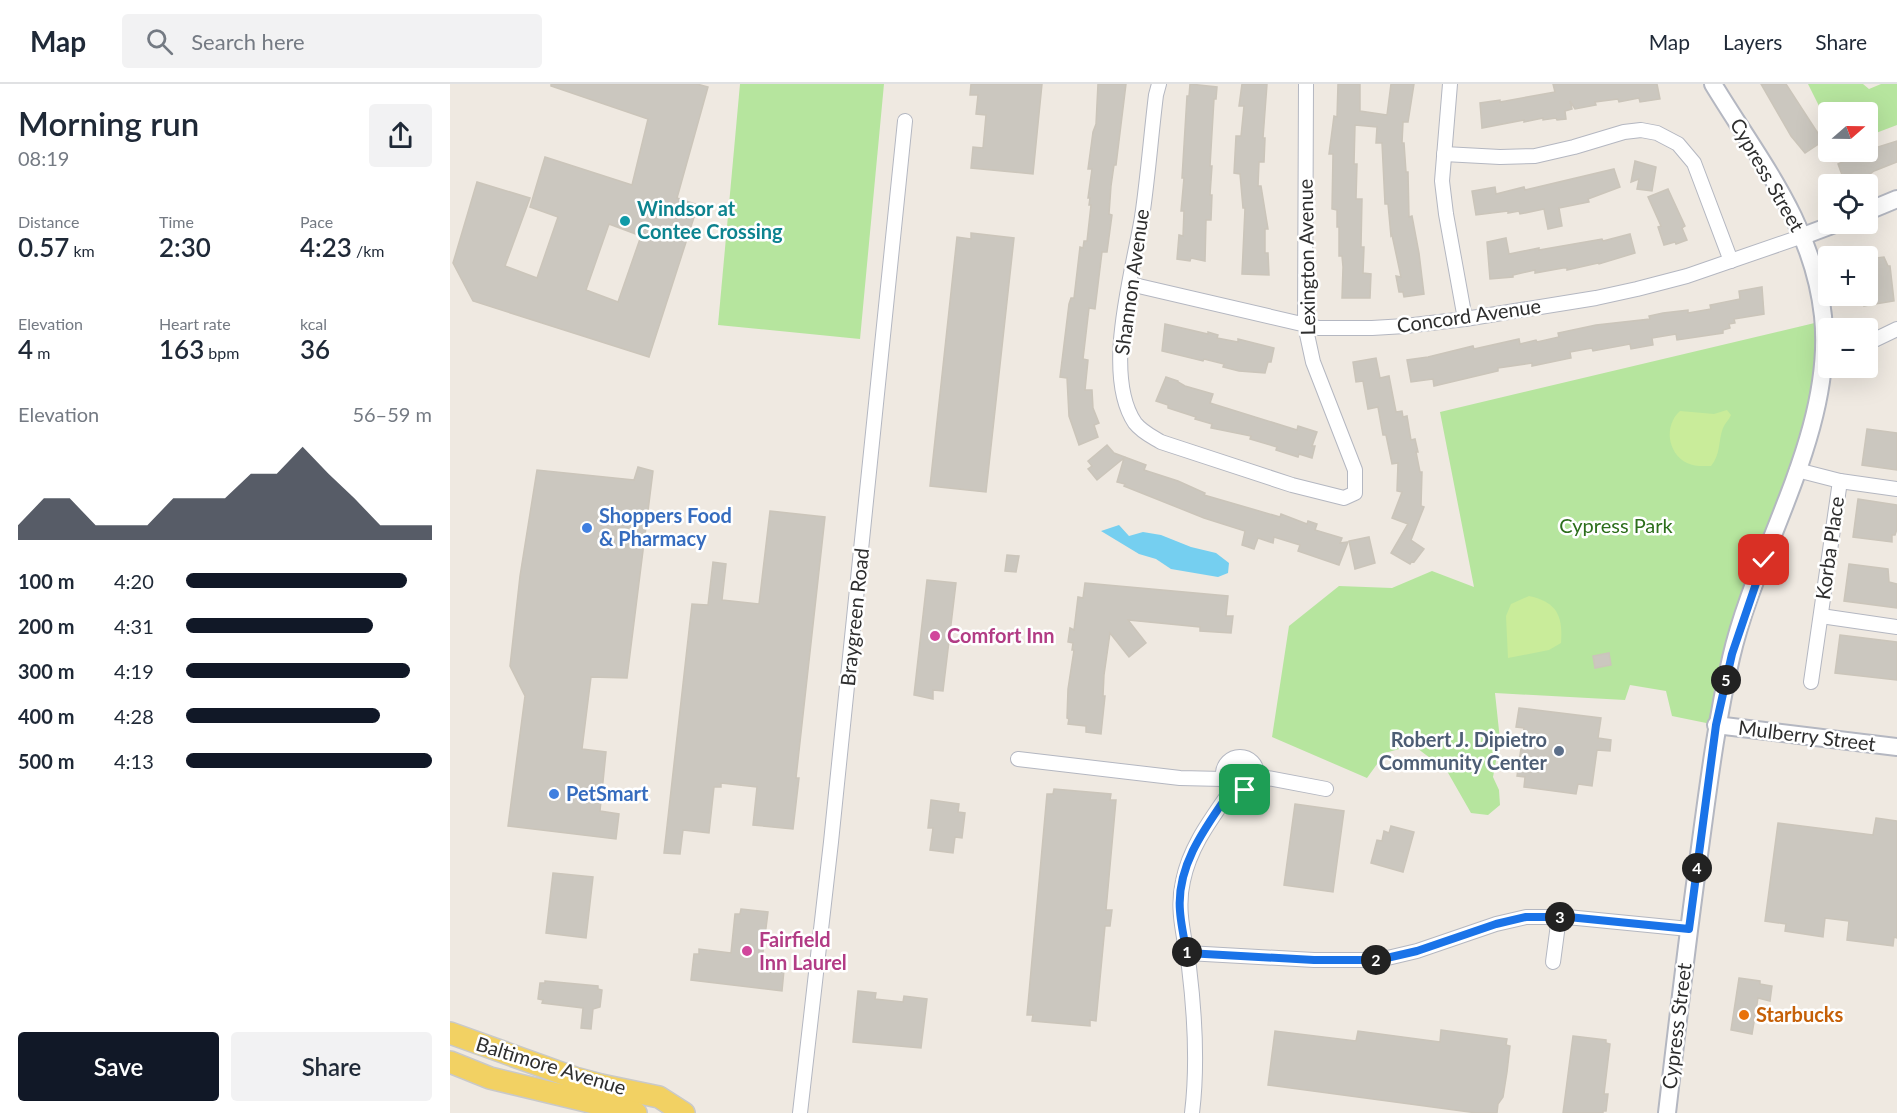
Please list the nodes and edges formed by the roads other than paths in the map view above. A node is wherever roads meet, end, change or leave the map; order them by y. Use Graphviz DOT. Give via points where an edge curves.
graph roads {
  1 [pos="1159,84"];
  2 [pos="1306,84"];
  3 [pos="1450,84"];
  4 [pos="1713,84"];
  5 [pos="905,121"];
  6 [pos="1444,154"];
  7 [pos="1897,199"];
  8 [pos="1878,207"];
  9 [pos="1818,230"];
  10 [pos="1803,236"];
  11 [pos="1731,261"];
  12 [pos="1130,284"];
  13 [pos="1823,318"];
  14 [pos="1465,319"];
  15 [pos="1305,325"];
  16 [pos="1897,329"];
  17 [pos="1878,338"];
  18 [pos="1822,378"];
  19 [pos="1797,470"];
  20 [pos="1840,481"];
  21 [pos="1897,489"];
  22 [pos="1355,493"];
  23 [pos="1821,616"];
  24 [pos="1897,627"];
  25 [pos="1811,682"];
  26 [pos="1716,725"];
  27 [pos="1897,747"];
  28 [pos="1018,759"];
  29 [pos="1257,776"];
  30 [pos="1228,784"];
  31 [pos="1326,789"];
  32 [pos="1559,917"];
  33 [pos="1689,929"];
  34 [pos="1187,953"];
  35 [pos="1553,962"];
  36 [pos="450,1033"];
  37 [pos="450,1062"];
  38 [pos="490,1078"];
  39 [pos="575,1078"];
  40 [pos="636,1113"];
  41 [pos="684,1113"];
  42 [pos="800,1113"];
  43 [pos="1192,1113"];
  44 [pos="1667,1113"];
  1 -- 12 [label="street, Shannon Avenue"];
  2 -- 15 [label="street, Lexington Avenue"];
  3 -- 6 [label="street"];
  4 -- 10 [label="street, Cypress Street" via="1775,182"];
  5 -- 42 [label="street, Braygreen Road"];
  6 -- 11 [label="street" via="1535,156 1624,132 1657,133 1678,144 1694,163"];
  6 -- 14 [label="street" via="1443,193"];
  7 -- 8 [label="street"];
  9 -- 10 [label="street"];
  10 -- 11 [label="street, Concord Avenue"];
  10 -- 13 [label="street, Cypress Street"];
  11 -- 14 [label="street, Concord Avenue" via="1627,291"];
  12 -- 15 [label="street, Concord Avenue"];
  12 -- 22 [label="street, Shannon Avenue" via="1123,323 1121,379 1128,409 1142,430 1161,442 1292,484 1344,498"];
  14 -- 15 [label="street, Concord Avenue" via="1372,328"];
  15 -- 22 [label="street, Lexington Avenue" via="1313,362 1354,470"];
  16 -- 17 [label="street"];
  18 -- 19 [label="street, Cypress Street"];
  19 -- 20 [label="street"];
  19 -- 26 [label="street, Cypress Street" via="1746,608"];
  20 -- 21 [label="street"];
  20 -- 23 [label="street, Korba Place"];
  23 -- 24 [label="street, Korba Place"];
  23 -- 25 [label="street, Korba Place"];
  26 -- 27 [label="street, Mulberry Street"];
  26 -- 33 [label="street, Cypress Street"];
  28 -- 30 [label="street"];
  29 -- 30 [label="street" via="1245,790"];
  29 -- 30 [label="street" via="1253,763 1242,757 1229,760 1223,772"];
  29 -- 31 [label="street"];
  30 -- 34 [label="street" via="1183,879 1179,911"];
  32 -- 33 [label="street"];
  32 -- 34 [label="street" via="1510,920 1378,960"];
  32 -- 35 [label="street"];
  33 -- 44 [label="street, Cypress Street"];
  34 -- 43 [label="street" via="1196,1038"];
  36 -- 39 [label="main road, Baltimore Avenue"];
  37 -- 38 [label="main road, Baltimore Avenue"];
  38 -- 39 [label="main road" via="511,1070"];
  38 -- 40 [label="main road, Baltimore Avenue"];
  39 -- 41 [label="main road, Baltimore Avenue" via="660,1097"];
}
